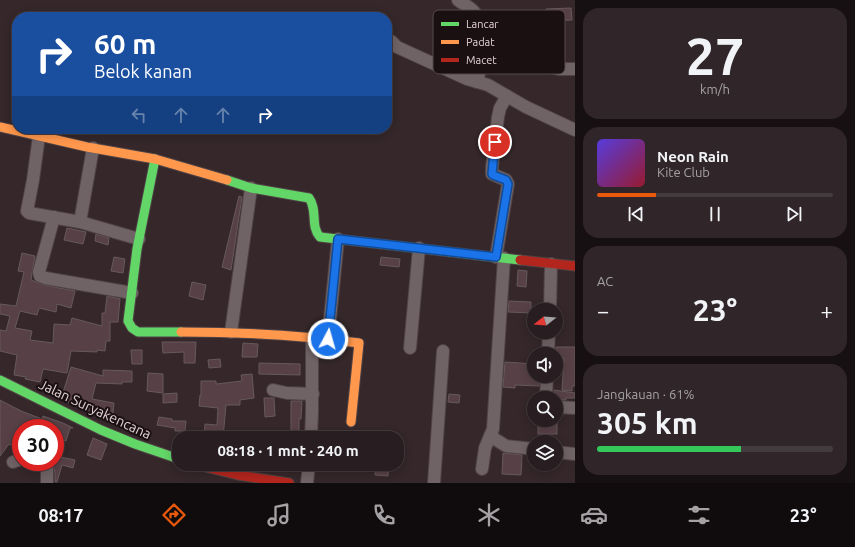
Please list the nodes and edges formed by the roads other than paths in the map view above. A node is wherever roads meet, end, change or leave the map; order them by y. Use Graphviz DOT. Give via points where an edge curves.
graph roads {
  1 [pos="458,0"];
  2 [pos="473,10"];
  3 [pos="392,42"];
  4 [pos="433,63"];
  5 [pos="456,74"];
  6 [pos="479,74"];
  7 [pos="477,82"];
  8 [pos="507,96"];
  9 [pos="0,126"];
  10 [pos="12,129"];
  11 [pos="575,130"];
  12 [pos="31,134"];
  13 [pos="39,136"];
  14 [pos="93,148"];
  15 [pos="155,159"];
  16 [pos="251,188"];
  17 [pos="54,218"];
  18 [pos="80,222"];
  19 [pos="139,239"];
  20 [pos="338,239"];
  21 [pos="419,248"];
  22 [pos="500,257"];
  23 [pos="551,264"];
  24 [pos="575,266"];
  25 [pos="132,293"];
  26 [pos="550,303"];
  27 [pos="231,332"];
  28 [pos="312,337"];
  29 [pos="328,339"];
  30 [pos="410,348"];
  31 [pos="443,351"];
  32 [pos="0,380"];
  33 [pos="273,390"];
  34 [pos="312,394"];
  35 [pos="563,407"];
  36 [pos="575,408"];
  37 [pos="351,422"];
  38 [pos="311,431"];
  39 [pos="490,436"];
  40 [pos="527,448"];
  41 [pos="563,453"];
  42 [pos="575,454"];
  43 [pos="172,457"];
  44 [pos="482,469"];
  45 [pos="47,471"];
  46 [pos="222,471"];
  47 [pos="308,471"];
  48 [pos="48,483"];
  49 [pos="289,483"];
  50 [pos="307,483"];
  51 [pos="434,483"];
  1 -- 2 [label="street"];
  3 -- 4 [label="street" via="397,47"];
  5 -- 7 [label="street"];
  6 -- 7 [label="street"];
  7 -- 8 [label="street"];
  8 -- 11 [label="street"];
  8 -- 22 [label="street" via="498,117 492,167 492,174 506,180 508,184"];
  9 -- 10 [label="street"];
  12 -- 13 [label="street"];
  13 -- 14 [label="street"];
  13 -- 17 [label="street" via="27,211 32,215"];
  14 -- 15 [label="street"];
  14 -- 18 [label="street"];
  15 -- 16 [label="street"];
  15 -- 19 [label="street"];
  16 -- 20 [label="street" via="309,198 313,202 316,234 320,237"];
  16 -- 27 [label="street"];
  17 -- 18 [label="street"];
  17 -- 25 [label="street" via="40,276"];
  18 -- 19 [label="street"];
  19 -- 25 [label="street"];
  20 -- 21 [label="street"];
  20 -- 29 [label="street"];
  21 -- 22 [label="street"];
  21 -- 30 [label="street"];
  22 -- 23 [label="street"];
  22 -- 39 [label="street" via="493,429"];
  23 -- 24 [label="street"];
  23 -- 26 [label="street"];
  25 -- 27 [label="street" via="128,320 134,331"];
  27 -- 28 [label="street"];
  28 -- 29 [label="street"];
  28 -- 34 [label="street"];
  29 -- 37 [label="street" via="359,343"];
  31 -- 51 [label="street"];
  32 -- 43 [label="street, Jalan Suryakencana" via="101,430"];
  33 -- 34 [label="street"];
  34 -- 38 [label="street"];
  35 -- 36 [label="street"];
  39 -- 40 [label="street" via="506,446"];
  39 -- 44 [label="street" via="485,448"];
  41 -- 42 [label="street"];
  45 -- 48 [label="street"];
  46 -- 49 [label="street"];
  47 -- 50 [label="street"];
}
